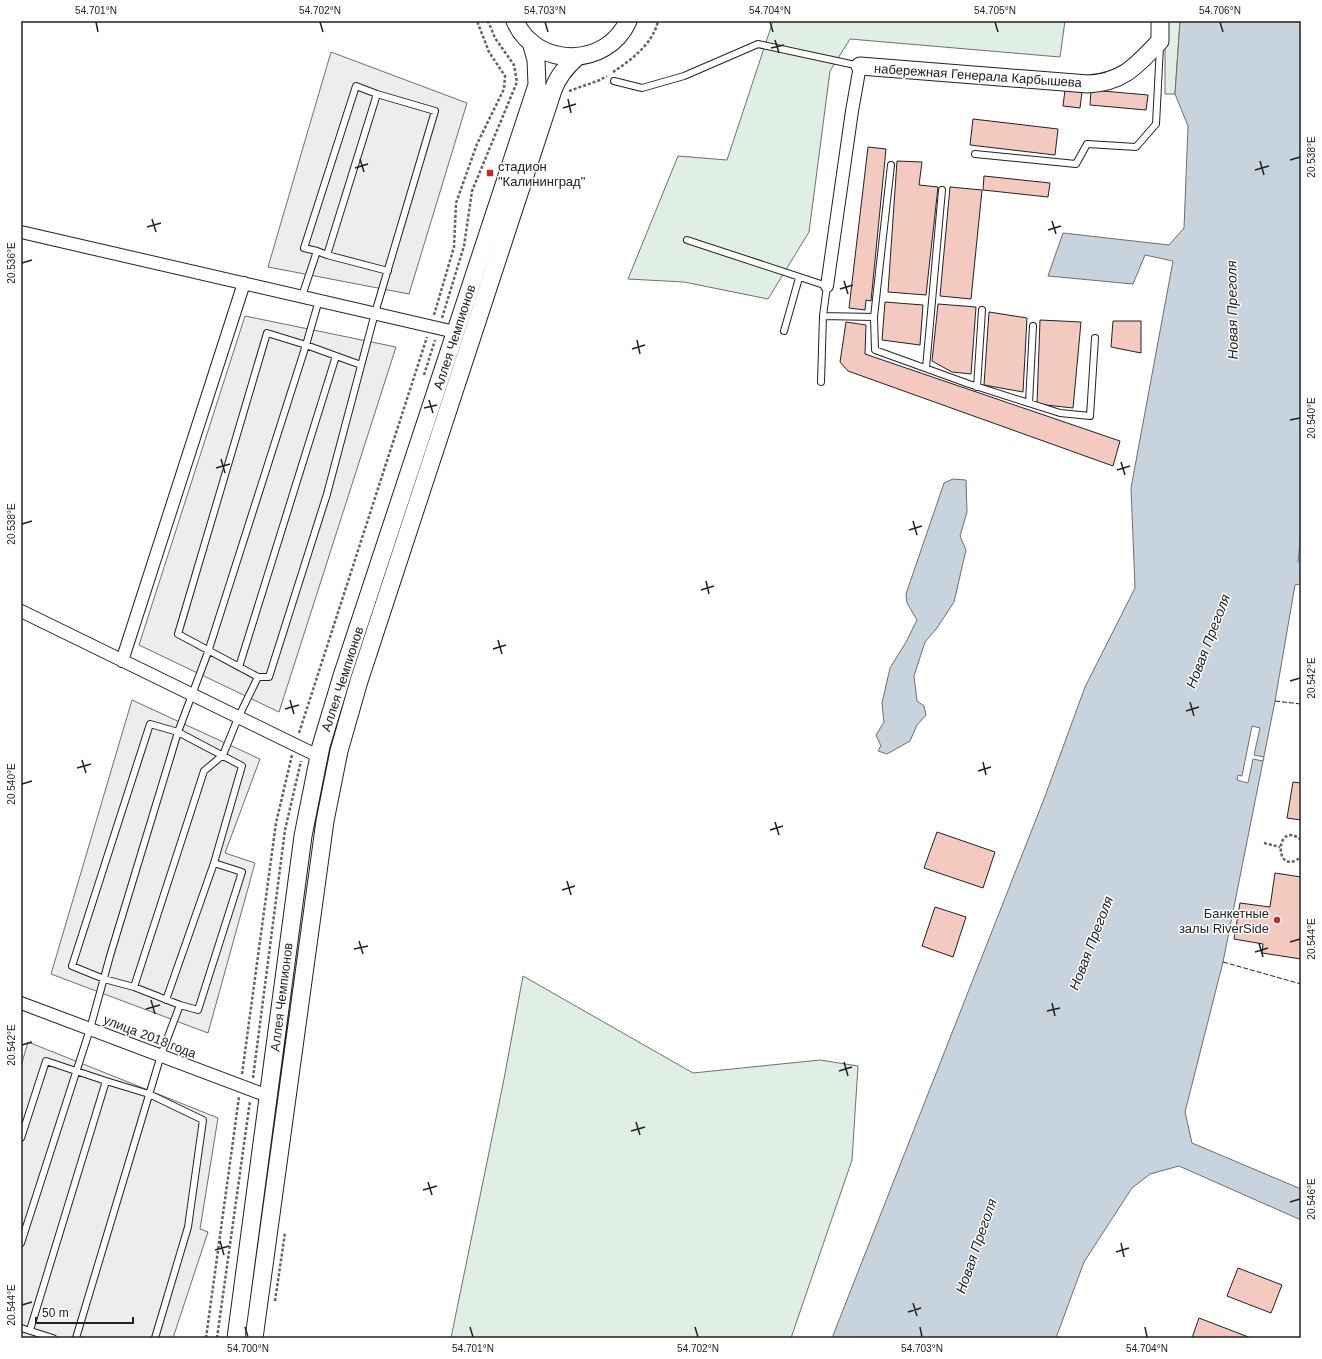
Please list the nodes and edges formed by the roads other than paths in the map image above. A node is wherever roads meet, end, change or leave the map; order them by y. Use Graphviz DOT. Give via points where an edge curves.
graph roads {
  1 [pos="515,21"];
  2 [pos="628,21"];
  3 [pos="1160,21"];
  4 [pos="1160,41"];
  5 [pos="531,42"];
  6 [pos="577,57"];
  7 [pos="860,66"];
  8 [pos="614,81"];
  9 [pos="377,94"];
  10 [pos="975,154"];
  11 [pos="891,165"];
  12 [pos="942,190"];
  13 [pos="21,232"];
  14 [pos="687,240"];
  15 [pos="317,251"];
  16 [pos="327,255"];
  17 [pos="388,271"];
  18 [pos="799,278"];
  19 [pos="244,283"];
  20 [pos="827,286"];
  21 [pos="302,296"];
  22 [pos="320,300"];
  23 [pos="982,310"];
  24 [pos="375,313"];
  25 [pos="823,316"];
  26 [pos="874,317"];
  27 [pos="1033,326"];
  28 [pos="784,331"];
  29 [pos="455,332"];
  30 [pos="1095,338"];
  31 [pos="306,345"];
  32 [pos="336,356"];
  33 [pos="361,365"];
  34 [pos="926,368"];
  35 [pos="821,382"];
  36 [pos="977,386"];
  37 [pos="1030,403"];
  38 [pos="21,611"];
  39 [pos="208,652"];
  40 [pos="122,661"];
  41 [pos="239,667"];
  42 [pos="258,677"];
  43 [pos="193,696"];
  44 [pos="238,718"];
  45 [pos="178,732"];
  46 [pos="223,755"];
  47 [pos="318,756"];
  48 [pos="214,863"];
  49 [pos="104,979"];
  50 [pos="134,987"];
  51 [pos="166,1000"];
  52 [pos="21,1003"];
  53 [pos="180,1005"];
  54 [pos="90,1029"];
  55 [pos="161,1056"];
  56 [pos="77,1070"];
  57 [pos="106,1081"];
  58 [pos="149,1094"];
  59 [pos="268,1096"];
  60 [pos="21,1138"];
  61 [pos="21,1243"];
  62 [pos="21,1328"];
  63 [pos="30,1330"];
  64 [pos="53,1338"];
  65 [pos="76,1338"];
  66 [pos="154,1338"];
  67 [pos="236,1338"];
  68 [pos="254,1338"];
  1 -- 5 [label="main road, Аллея Чемпионов"];
  2 -- 6 [label="main road, Аллея Чемпионов" via="619,36 610,44 600,51"];
  3 -- 4 [label="main road"];
  4 -- 7 [label="main road, набережная Генерала Карбышева" via="1133,69 1105,83 1088,84"];
  4 -- 10 [label="lane" via="1156,124 1136,147 1088,144 1076,164"];
  5 -- 6 [label="main road, Аллея Чемпионов" via="552,54"];
  5 -- 29 [label="main road, Аллея Чемпионов" via="536,60 537,85"];
  6 -- 68 [label="main road, Аллея Чемпионов" via="564,69 553,90 359,681 340,751 322,839"];
  7 -- 8 [label="lane" via="758,44 684,76 642,88"];
  7 -- 20 [label="street, набережная Генерала Карбышева"];
  9 -- 15 [label="lane" via="356,86 304,248"];
  9 -- 16 [label="lane"];
  9 -- 17 [label="lane" via="435,111"];
  11 -- 26 [label="lane"];
  12 -- 34 [label="lane"];
  13 -- 19 [label="street"];
  14 -- 18 [label="lane"];
  15 -- 16 [label="lane"];
  15 -- 21 [label="lane"];
  16 -- 17 [label="lane"];
  17 -- 24 [label="lane"];
  18 -- 20 [label="lane"];
  18 -- 28 [label="lane"];
  19 -- 21 [label="street"];
  19 -- 40 [label="street"];
  20 -- 25 [label="lane"];
  21 -- 22 [label="street"];
  22 -- 24 [label="street"];
  22 -- 31 [label="lane"];
  23 -- 36 [label="lane"];
  24 -- 29 [label="street"];
  24 -- 33 [label="lane"];
  25 -- 26 [label="lane"];
  25 -- 35 [label="lane"];
  26 -- 34 [label="lane" via="875,350"];
  27 -- 37 [label="lane"];
  29 -- 47 [label="main road, Аллея Чемпионов"];
  30 -- 37 [label="lane" via="1090,416 1060,413"];
  31 -- 32 [label="lane"];
  31 -- 39 [label="lane"];
  31 -- 39 [label="lane" via="267,333 178,634"];
  32 -- 33 [label="lane"];
  32 -- 41 [label="lane"];
  33 -- 42 [label="lane" via="327,494 269,677"];
  34 -- 36 [label="lane"];
  36 -- 37 [label="lane"];
  38 -- 40 [label="street"];
  39 -- 41 [label="lane"];
  39 -- 43 [label="lane"];
  40 -- 43 [label="street"];
  41 -- 42 [label="lane"];
  42 -- 44 [label="lane"];
  43 -- 44 [label="street"];
  43 -- 45 [label="lane"];
  44 -- 46 [label="lane"];
  44 -- 47 [label="street"];
  45 -- 46 [label="lane"];
  45 -- 49 [label="lane"];
  45 -- 49 [label="lane" via="150,724 72,966"];
  46 -- 48 [label="lane" via="242,766"];
  46 -- 50 [label="lane" via="204,770"];
  47 -- 59 [label="main road, Аллея Чемпионов" via="305,823"];
  48 -- 51 [label="lane"];
  48 -- 53 [label="lane" via="242,872 198,1010"];
  49 -- 50 [label="lane"];
  49 -- 54 [label="lane"];
  50 -- 51 [label="lane"];
  51 -- 53 [label="lane"];
  52 -- 54 [label="street, улица 2018 года"];
  53 -- 55 [label="lane"];
  54 -- 55 [label="street, улица 2018 года"];
  54 -- 56 [label="lane"];
  55 -- 58 [label="lane"];
  55 -- 59 [label="street, улица 2018 года"];
  56 -- 57 [label="lane"];
  56 -- 60 [label="lane" via="46,1060"];
  56 -- 61 [label="lane"];
  57 -- 58 [label="lane"];
  57 -- 63 [label="lane"];
  58 -- 65 [label="lane"];
  58 -- 66 [label="lane" via="203,1120 188,1227"];
  59 -- 67 [label="main road, Аллея Чемпионов"];
  62 -- 63 [label="lane"];
  63 -- 64 [label="lane"];
}
